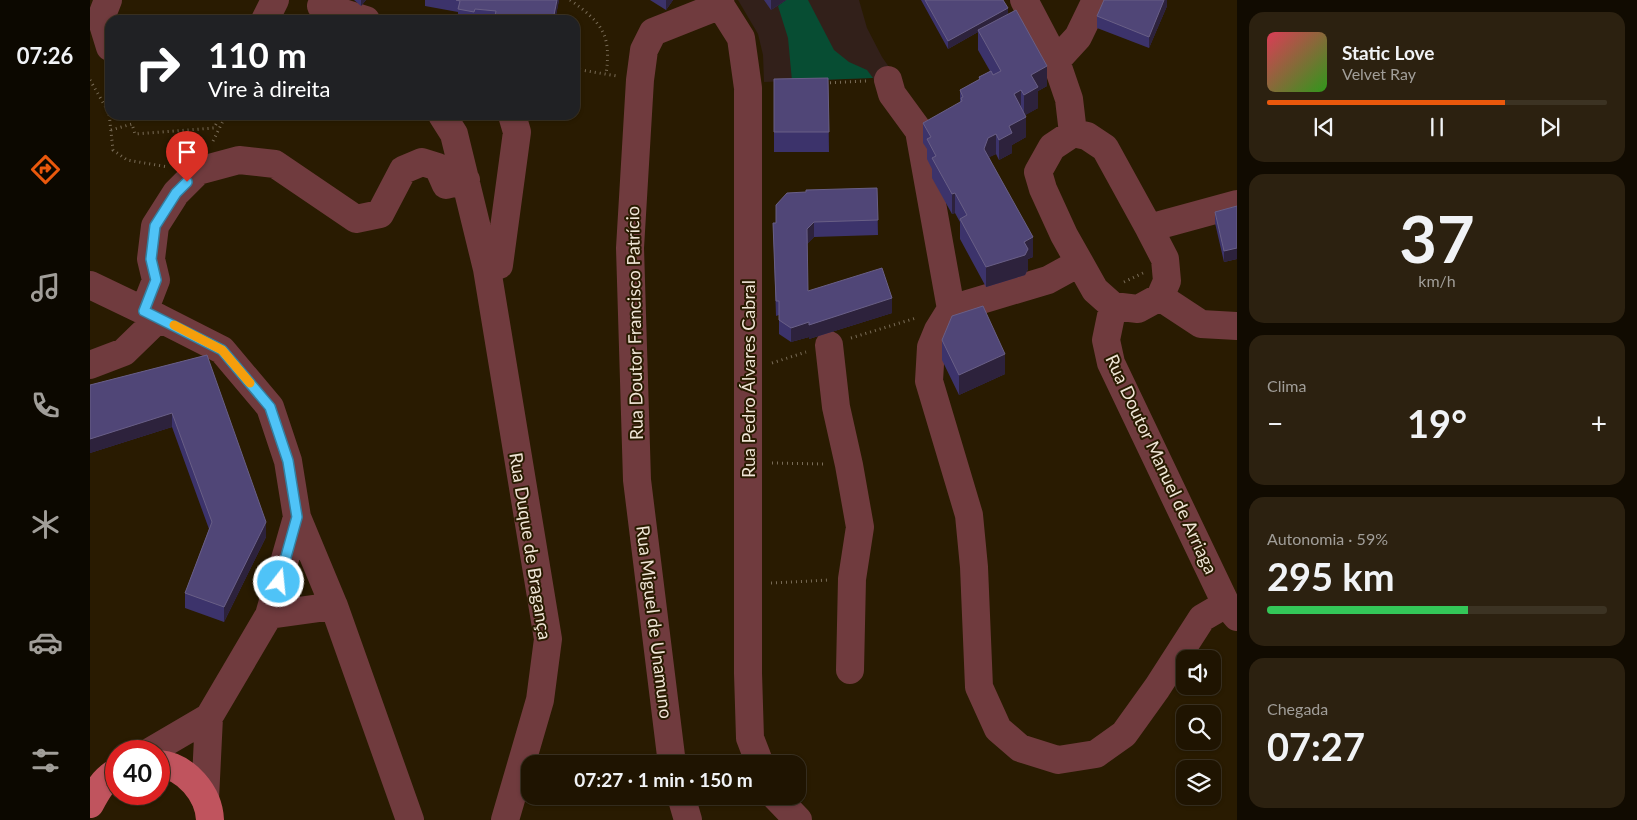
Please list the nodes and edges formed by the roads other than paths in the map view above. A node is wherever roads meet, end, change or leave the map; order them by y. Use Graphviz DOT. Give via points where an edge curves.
graph roads {
  1 [pos="275,0"];
  2 [pos="1024,0"];
  3 [pos="1096,0"];
  4 [pos="719,2"];
  5 [pos="325,9"];
  6 [pos="268,15"];
  7 [pos="347,15"];
  8 [pos="1056,60"];
  9 [pos="878,80"];
  10 [pos="445,120"];
  11 [pos="513,120"];
  12 [pos="1073,133"];
  13 [pos="466,180"];
  14 [pos="1237,204"];
  15 [pos="1150,228"];
  16 [pos="1079,263"];
  17 [pos="487,269"];
  18 [pos="90,285"];
  19 [pos="1160,297"];
  20 [pos="1104,298"];
  21 [pos="951,309"];
  22 [pos="152,314"];
  23 [pos="1237,326"];
  24 [pos="828,345"];
  25 [pos="90,365"];
  26 [pos="637,480"];
  27 [pos="297,517"];
  28 [pos="334,606"];
  29 [pos="1231,611"];
  30 [pos="269,614"];
  31 [pos="850,670"];
  32 [pos="209,716"];
  33 [pos="169,740"];
  34 [pos="671,755"];
  35 [pos="757,755"];
  36 [pos="170,768"];
  37 [pos="105,782"];
  38 [pos="90,804"];
  39 [pos="684,805"];
  40 [pos="784,805"];
  41 [pos="208,809"];
  42 [pos="410,820"];
  43 [pos="505,820"];
  44 [pos="688,820"];
  45 [pos="798,820"];
  1 -- 6 [label="street"];
  2 -- 8 [label="street"];
  3 -- 8 [label="street" via="1078,37"];
  4 -- 26 [label="street, Rua Doutor Francisco Patrício" via="653,32 644,50 630,248"];
  4 -- 35 [label="street, Rua Pedro Álvares Cabral" via="741,38 748,88 748,584 750,738"];
  5 -- 7 [label="street"];
  8 -- 12 [label="street" via="1069,99"];
  9 -- 21 [label="street" via="919,131"];
  10 -- 13 [label="street, Rua Duque de Bragança" via="454,134"];
  11 -- 17 [label="street" via="517,132 499,265"];
  12 -- 15 [label="street" via="1087,136 1104,148"];
  12 -- 16 [label="street" via="1052,147 1038,172 1060,227"];
  13 -- 17 [label="street, Rua Duque de Bragança"];
  13 -- 22 [label="street" via="446,185 438,167 422,162 403,170 380,214 356,219 275,164 238,160 198,171 176,193 155,226 151,259 156,280"];
  14 -- 15 [label="street"];
  15 -- 19 [label="street" via="1164,259 1167,281"];
  16 -- 20 [label="street"];
  16 -- 21 [label="street" via="1048,280"];
  17 -- 43 [label="street, Rua Duque de Bragança" via="548,639 540,700"];
  18 -- 22 [label="street"];
  19 -- 20 [label="street" via="1138,309"];
  19 -- 23 [label="street" via="1201,324"];
  20 -- 29 [label="street, Rua Doutor Manuel de Arriaga" via="1106,340 1111,363"];
  21 -- 29 [label="street" via="931,347 929,382 969,515 979,687 998,729 1020,748 1058,760 1096,754 1124,734 1202,618"];
  22 -- 25 [label="street" via="124,352"];
  22 -- 27 [label="street" via="222,350 270,407 288,461"];
  24 -- 31 [label="street" via="836,407 860,527 852,579"];
  26 -- 34 [label="street, Rua Miguel de Unamuno"];
  27 -- 28 [label="street"];
  27 -- 30 [label="street"];
  28 -- 30 [label="street"];
  28 -- 42 [label="street"];
  30 -- 32 [label="street"];
  32 -- 33 [label="street"];
  32 -- 41 [label="street"];
  36 -- 41 [label="main road" via="181,771 195,783"];
  37 -- 38 [label="main road"];
  39 -- 44 [label="street"];
  40 -- 45 [label="street"];
}
